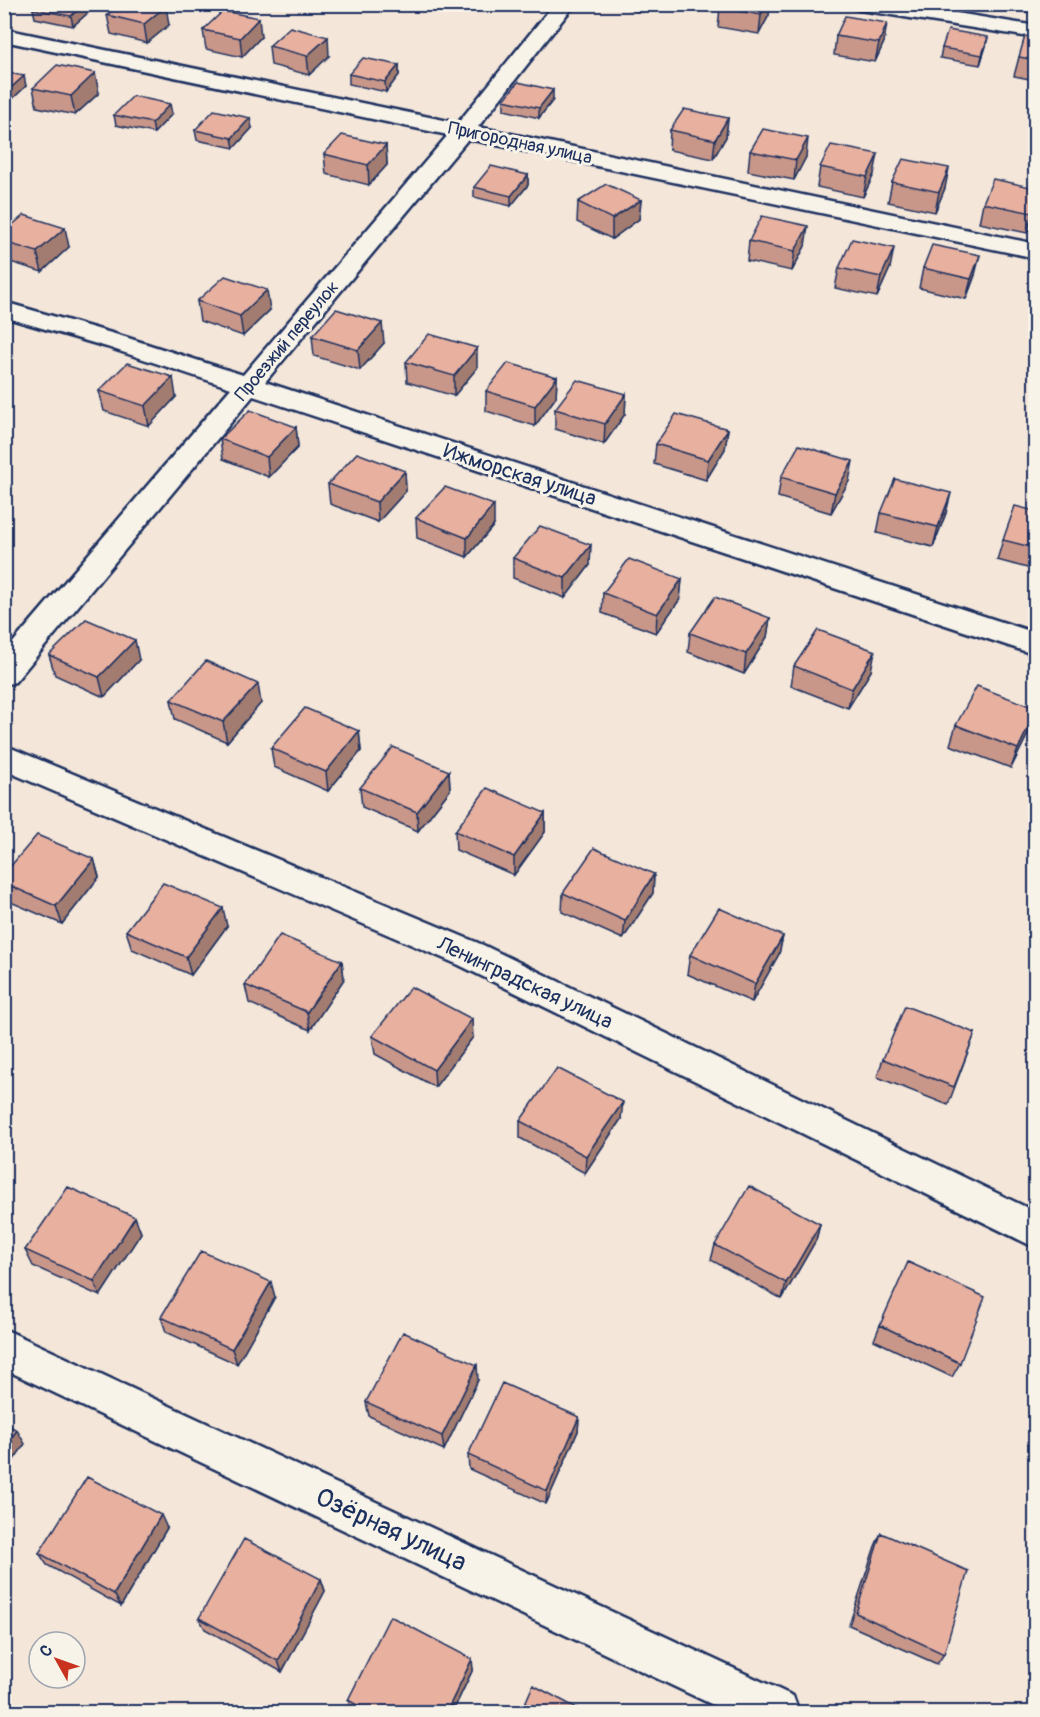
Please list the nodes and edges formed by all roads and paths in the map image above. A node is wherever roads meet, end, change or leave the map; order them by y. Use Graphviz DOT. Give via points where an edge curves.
graph roads {
  1 [pos="565,4"];
  2 [pos="860,4"];
  3 [pos="1035,32"];
  4 [pos="4,34"];
  5 [pos="463,131"];
  6 [pos="1035,251"];
  7 [pos="4,309"];
  8 [pos="249,386"];
  9 [pos="1035,644"];
  10 [pos="4,674"];
  11 [pos="4,757"];
  12 [pos="1035,1231"];
  13 [pos="4,1348"];
  14 [pos="777,1713"];
  1 -- 5 [label="street, Проезжий переулок"];
  2 -- 3 [label="street"];
  4 -- 5 [label="street, Пригородная улица"];
  5 -- 6 [label="street, Пригородная улица"];
  5 -- 8 [label="street, Проезжий переулок"];
  7 -- 8 [label="street, Ижморская улица"];
  8 -- 9 [label="street, Ижморская улица"];
  8 -- 10 [label="street, Проезжий переулок"];
  11 -- 12 [label="street, Ленинградская улица" via="471,955"];
  13 -- 14 [label="street, Озёрная улица"];
}
